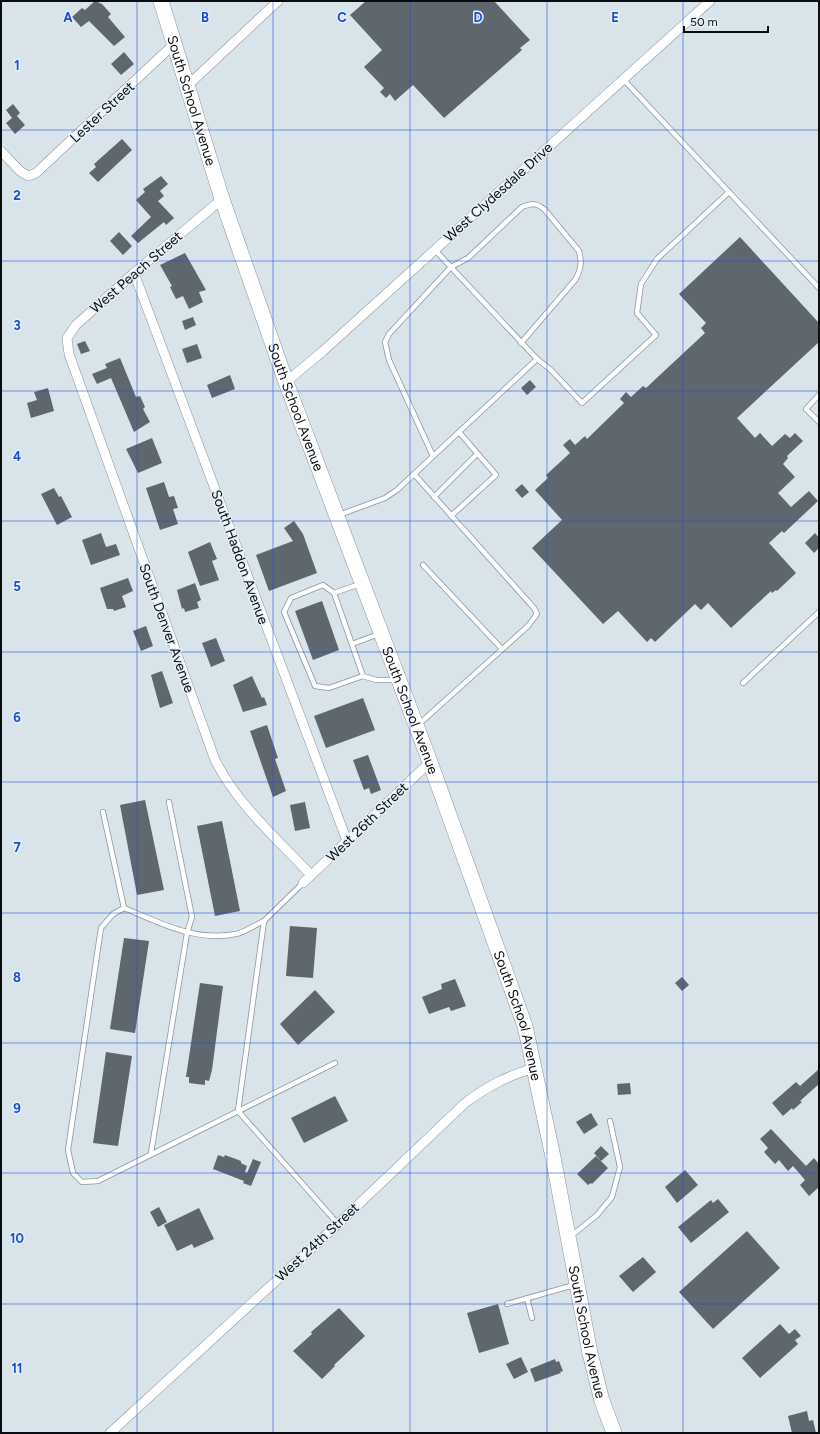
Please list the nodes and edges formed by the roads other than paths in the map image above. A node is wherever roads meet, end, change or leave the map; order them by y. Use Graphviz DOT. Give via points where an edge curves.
graph roads {
  1 [pos="161,1"];
  2 [pos="278,1"];
  3 [pos="710,1"];
  4 [pos="173,45"];
  5 [pos="623,79"];
  6 [pos="186,87"];
  7 [pos="1,151"];
  8 [pos="729,192"];
  9 [pos="222,199"];
  10 [pos="435,250"];
  11 [pos="451,268"];
  12 [pos="134,273"];
  13 [pos="819,288"];
  14 [pos="521,343"];
  15 [pos="69,354"];
  16 [pos="537,359"];
  17 [pos="286,382"];
  18 [pos="819,395"];
  19 [pos="819,422"];
  20 [pos="459,432"];
  21 [pos="477,454"];
  22 [pos="433,456"];
  23 [pos="414,474"];
  24 [pos="434,497"];
  25 [pos="337,516"];
  26 [pos="451,516"];
  27 [pos="423,565"];
  28 [pos="362,584"];
  29 [pos="334,593"];
  30 [pos="819,612"];
  31 [pos="381,633"];
  32 [pos="352,644"];
  33 [pos="502,649"];
  34 [pos="363,676"];
  35 [pos="399,680"];
  36 [pos="743,683"];
  37 [pos="417,727"];
  38 [pos="430,762"];
  39 [pos="169,802"];
  40 [pos="103,812"];
  41 [pos="347,841"];
  42 [pos="311,875"];
  43 [pos="303,883"];
  44 [pos="124,908"];
  45 [pos="264,921"];
  46 [pos="187,933"];
  47 [pos="336,1063"];
  48 [pos="534,1068"];
  49 [pos="238,1111"];
  50 [pos="610,1121"];
  51 [pos="151,1153"];
  52 [pos="338,1224"];
  53 [pos="568,1238"];
  54 [pos="576,1285"];
  55 [pos="527,1298"];
  56 [pos="507,1304"];
  57 [pos="532,1318"];
  58 [pos="110,1433"];
  59 [pos="614,1433"];
  1 -- 4 [label="main road, South School Avenue"];
  2 -- 6 [label="street"];
  3 -- 5 [label="street, West Clydesdale Drive"];
  4 -- 6 [label="main road, South School Avenue"];
  4 -- 7 [label="street, Lester Street" via="36,173 28,176 20,171"];
  5 -- 8 [label="lane"];
  5 -- 10 [label="street, West Clydesdale Drive"];
  6 -- 9 [label="main road, South School Avenue"];
  8 -- 13 [label="lane"];
  8 -- 16 [label="lane" via="657,259 641,284 637,313 656,335 582,402"];
  9 -- 12 [label="street, West Peach Street"];
  9 -- 17 [label="main road, South School Avenue"];
  10 -- 11 [label="lane"];
  10 -- 17 [label="street, West Clydesdale Drive"];
  11 -- 14 [label="lane"];
  11 -- 14 [label="lane" via="468,258 522,207 531,203 545,210 579,251 580,271"];
  11 -- 22 [label="lane" via="389,334 385,342 389,360"];
  12 -- 15 [label="street, West Peach Street" via="76,325 67,338"];
  12 -- 41 [label="street, South Haddon Avenue"];
  14 -- 16 [label="lane"];
  15 -- 42 [label="street, South Denver Avenue" via="215,760 242,802"];
  16 -- 20 [label="lane"];
  17 -- 25 [label="main road, South School Avenue"];
  18 -- 19 [label="lane" via="806,409"];
  20 -- 21 [label="lane"];
  20 -- 22 [label="lane"];
  21 -- 24 [label="lane"];
  21 -- 26 [label="lane" via="496,475"];
  22 -- 23 [label="lane"];
  23 -- 24 [label="lane"];
  23 -- 25 [label="lane" via="385,498"];
  24 -- 26 [label="lane"];
  25 -- 28 [label="main road, South School Avenue"];
  26 -- 33 [label="lane" via="537,612 535,619"];
  27 -- 33 [label="lane"];
  28 -- 29 [label="lane"];
  28 -- 31 [label="main road, South School Avenue"];
  29 -- 32 [label="lane"];
  29 -- 34 [label="lane" via="323,585 291,598 284,612 315,686 329,688"];
  30 -- 36 [label="lane"];
  31 -- 32 [label="lane"];
  31 -- 35 [label="main road, South School Avenue"];
  32 -- 34 [label="lane"];
  33 -- 37 [label="lane"];
  34 -- 35 [label="lane" via="376,680"];
  35 -- 37 [label="main road, South School Avenue"];
  37 -- 38 [label="main road, South School Avenue"];
  38 -- 41 [label="street, West 26th Street"];
  38 -- 48 [label="main road, South School Avenue" via="525,1026"];
  39 -- 46 [label="lane" via="192,917"];
  40 -- 44 [label="lane"];
  41 -- 42 [label="street, West 26th Street"];
  42 -- 43 [label="street, West 26th Street"];
  43 -- 45 [label="lane"];
  44 -- 46 [label="lane"];
  44 -- 51 [label="lane" via="113,914 101,928 68,1150 73,1173 82,1182 98,1181"];
  45 -- 46 [label="lane" via="237,933 211,937"];
  45 -- 49 [label="lane"];
  46 -- 51 [label="lane"];
  47 -- 49 [label="lane"];
  48 -- 52 [label="street, West 24th Street" via="510,1075 485,1088 465,1103"];
  48 -- 53 [label="main road, South School Avenue"];
  49 -- 51 [label="lane"];
  49 -- 52 [label="lane"];
  50 -- 53 [label="lane" via="620,1168 612,1197 597,1215"];
  52 -- 58 [label="street, West 24th Street"];
  53 -- 54 [label="main road, South School Avenue"];
  54 -- 55 [label="lane"];
  54 -- 59 [label="main road, South School Avenue" via="602,1401"];
  55 -- 56 [label="lane"];
  55 -- 57 [label="lane"];
}
